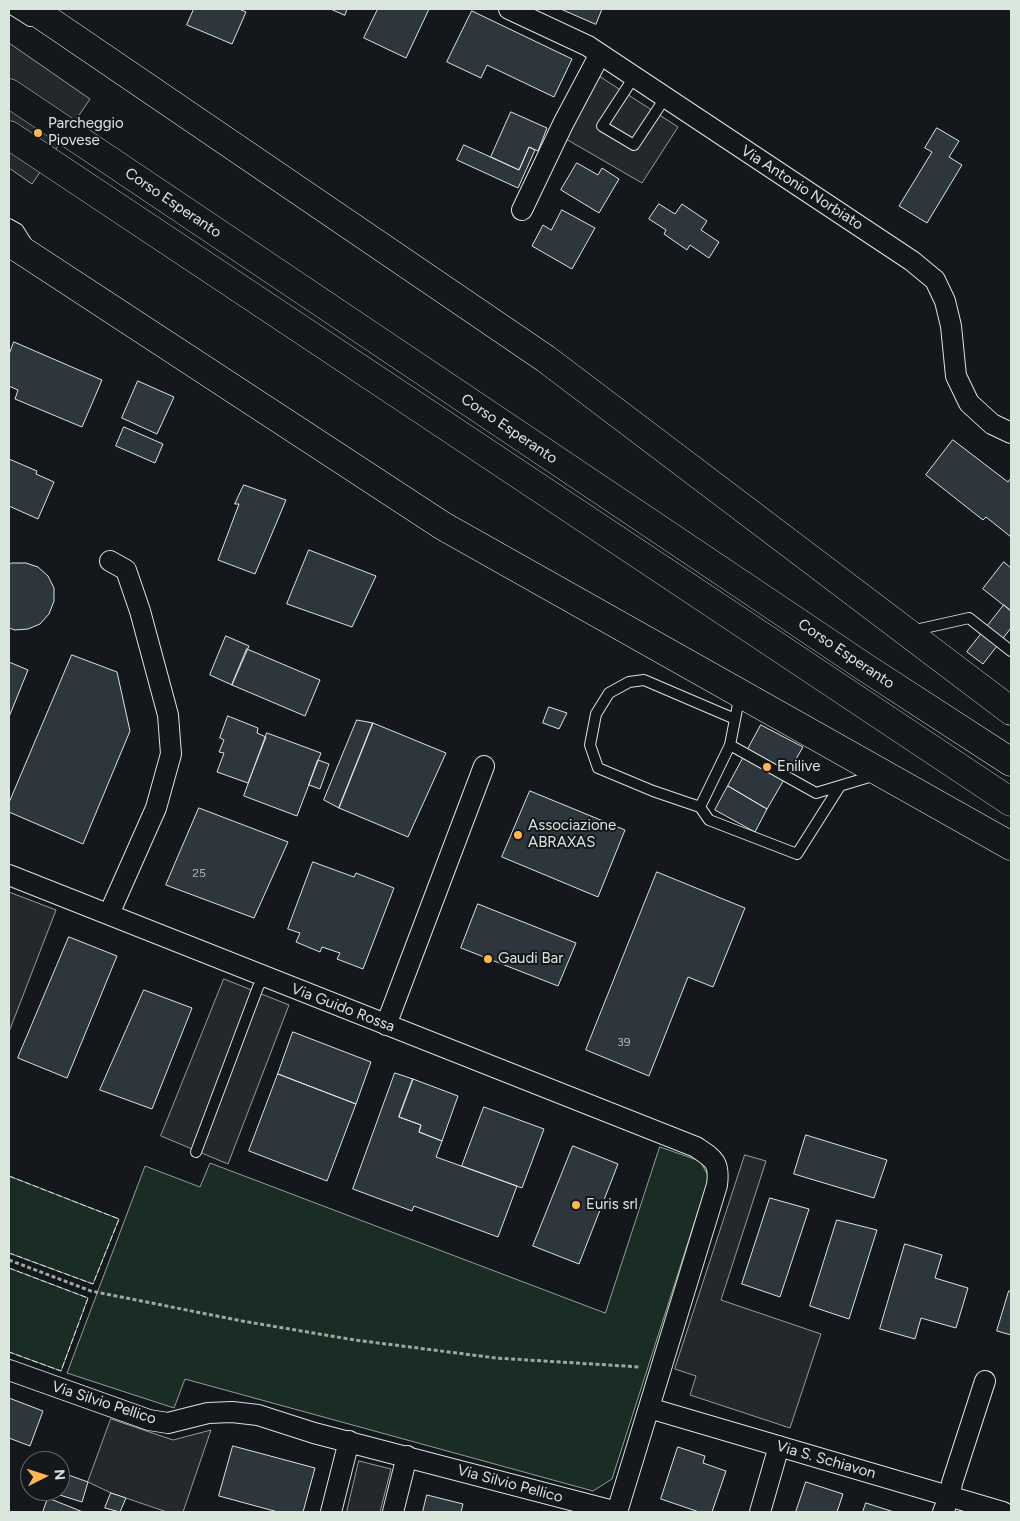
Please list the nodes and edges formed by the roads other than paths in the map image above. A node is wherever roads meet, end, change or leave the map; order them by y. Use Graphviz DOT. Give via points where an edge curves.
graph roads {
  1 [pos="11,9"];
  2 [pos="510,9"];
  3 [pos="36,18"];
  4 [pos="600,54"];
  5 [pos="634,77"];
  6 [pos="9,93"];
  7 [pos="665,98"];
  8 [pos="9,134"];
  9 [pos="522,210"];
  10 [pos="9,224"];
  11 [pos="9,242"];
  12 [pos="38,261"];
  13 [pos="1011,433"];
  14 [pos="110,561"];
  15 [pos="906,632"];
  16 [pos="1011,651"];
  17 [pos="738,706"];
  18 [pos="1011,711"];
  19 [pos="730,745"];
  20 [pos="1011,762"];
  21 [pos="484,766"];
  22 [pos="881,773"];
  23 [pos="840,786"];
  24 [pos="1011,802"];
  25 [pos="700,807"];
  26 [pos="1011,846"];
  27 [pos="9,875"];
  28 [pos="109,914"];
  29 [pos="264,977"];
  30 [pos="386,1024"];
  31 [pos="678,1140"];
  32 [pos="196,1152"];
  33 [pos="9,1370"];
  34 [pos="985,1381"];
  35 [pos="649,1408"];
  36 [pos="349,1441"];
  37 [pos="779,1446"];
  38 [pos="407,1456"];
  39 [pos="946,1504"];
  40 [pos="331,1512"];
  41 [pos="393,1512"];
  42 [pos="617,1512"];
  43 [pos="760,1512"];
  44 [pos="1002,1512"];
  1 -- 3 [label="lane"];
  2 -- 4 [label="street, Via Antonio Norbiato"];
  3 -- 15 [label="highway" via="546,359"];
  4 -- 5 [label="street, Via Antonio Norbiato"];
  4 -- 9 [label="street"];
  5 -- 7 [label="street, Via Antonio Norbiato"];
  5 -- 7 [label="lane" via="602,126 634,145"];
  6 -- 20 [label="highway, Corso Esperanto"];
  7 -- 13 [label="street, Via Antonio Norbiato" via="912,261 935,280 945,301 951,326 956,376 969,403 992,424"];
  8 -- 24 [label="highway"];
  10 -- 12 [label="lane" via="18,230"];
  11 -- 12 [label="highway"];
  12 -- 17 [label="highway" via="443,526"];
  14 -- 28 [label="street" via="126,570 140,611 168,715 171,754 156,808"];
  15 -- 16 [label="lane" via="969,618"];
  15 -- 18 [label="highway"];
  17 -- 19 [label="lane"];
  17 -- 22 [label="highway"];
  17 -- 25 [label="lane" via="644,680 629,682 609,693 596,714 590,745 598,768"];
  19 -- 23 [label="lane" via="816,793"];
  19 -- 25 [label="lane"];
  21 -- 30 [label="street"];
  22 -- 23 [label="lane"];
  22 -- 26 [label="highway"];
  23 -- 25 [label="lane" via="796,854 709,820"];
  27 -- 28 [label="street, Via Guido Rossa"];
  28 -- 29 [label="street, Via Guido Rossa"];
  29 -- 30 [label="street, Via Guido Rossa"];
  29 -- 32 [label="lane"];
  30 -- 31 [label="street, Via Guido Rossa"];
  31 -- 35 [label="street, Via Silvio Pellico" via="696,1147 711,1158 719,1170"];
  33 -- 36 [label="street, Via Silvio Pellico" via="149,1420 168,1423 232,1412 258,1415"];
  34 -- 39 [label="street"];
  35 -- 37 [label="street, Via S. Schiavon"];
  35 -- 42 [label="street, Via Silvio Pellico"];
  36 -- 38 [label="street, Via Silvio Pellico"];
  36 -- 40 [label="street"];
  37 -- 39 [label="street, Via S. Schiavon"];
  37 -- 43 [label="street"];
  38 -- 41 [label="street"];
  38 -- 42 [label="street, Via Silvio Pellico"];
  39 -- 44 [label="street, Via S. Schiavon"];
}
